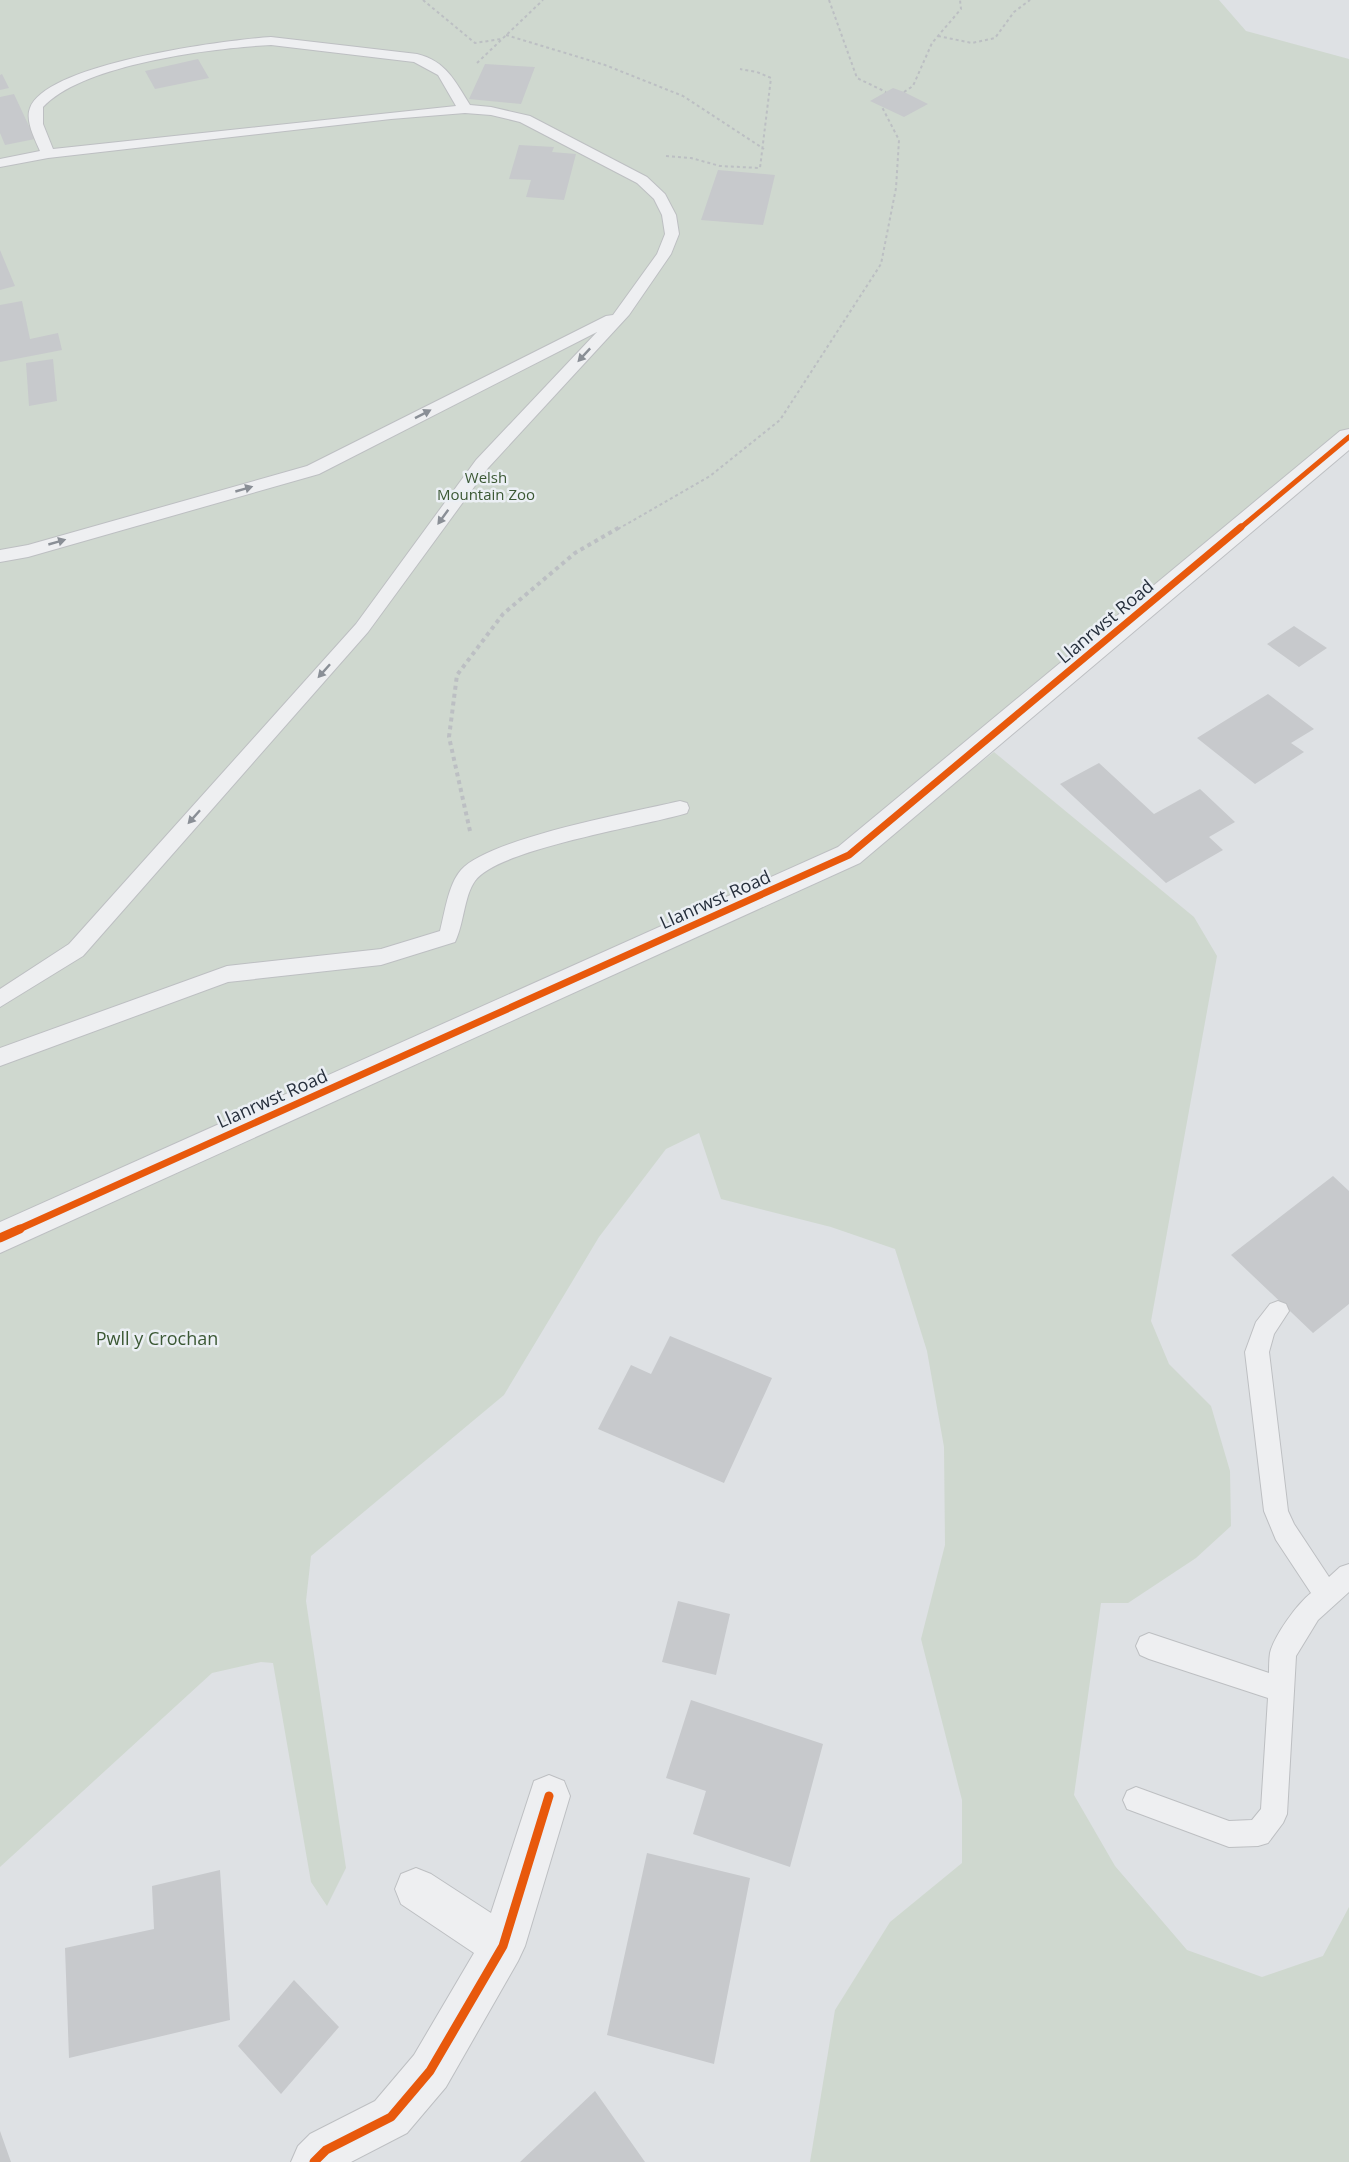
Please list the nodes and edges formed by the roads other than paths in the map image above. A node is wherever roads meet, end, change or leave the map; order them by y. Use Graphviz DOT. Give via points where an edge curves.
graph roads {
  1 [pos="463,106"];
  2 [pos="48,154"];
  3 [pos="0,163"];
  4 [pos="624,312"];
  5 [pos="1349,437"];
  6 [pos="0,556"];
  7 [pos="680,808"];
  8 [pos="0,999"];
  9 [pos="0,1057"];
  10 [pos="0,1238"];
  11 [pos="1278,1311"];
  12 [pos="1349,1576"];
  13 [pos="1327,1595"];
  14 [pos="1149,1646"];
  15 [pos="1281,1690"];
  16 [pos="549,1796"];
  17 [pos="1136,1800"];
  18 [pos="416,1889"];
  19 [pos="503,1946"];
  20 [pos="314,2162"];
  1 -- 2 [label="lane"];
  1 -- 2 [label="lane" via="446,74 417,58 271,41 224,44 103,70 60,85 37,105 35,117"];
  1 -- 4 [label="lane" via="525,119 642,180 660,197 669,215 672,234 664,255"];
  2 -- 3 [label="lane"];
  6 -- 4 [label="lane, one-way" via="313,470"];
  4 -- 8 [label="lane, one-way" via="482,464 362,628 76,950"];
  5 -- 10 [label="street, Llanrwst Road" via="849,855"];
  7 -- 9 [label="lane" via="546,839 485,862 467,875 448,936 381,957 226,974"];
  11 -- 13 [label="lane" via="1264,1329 1257,1352 1276,1511 1285,1532"];
  12 -- 13 [label="lane"];
  13 -- 15 [label="lane" via="1309,1611 1283,1653"];
  14 -- 15 [label="lane"];
  15 -- 17 [label="lane" via="1274,1814 1258,1833 1229,1834"];
  16 -- 19 [label="street"];
  18 -- 19 [label="street"];
  19 -- 20 [label="street" via="430,2071 391,2117 326,2150"];
}
